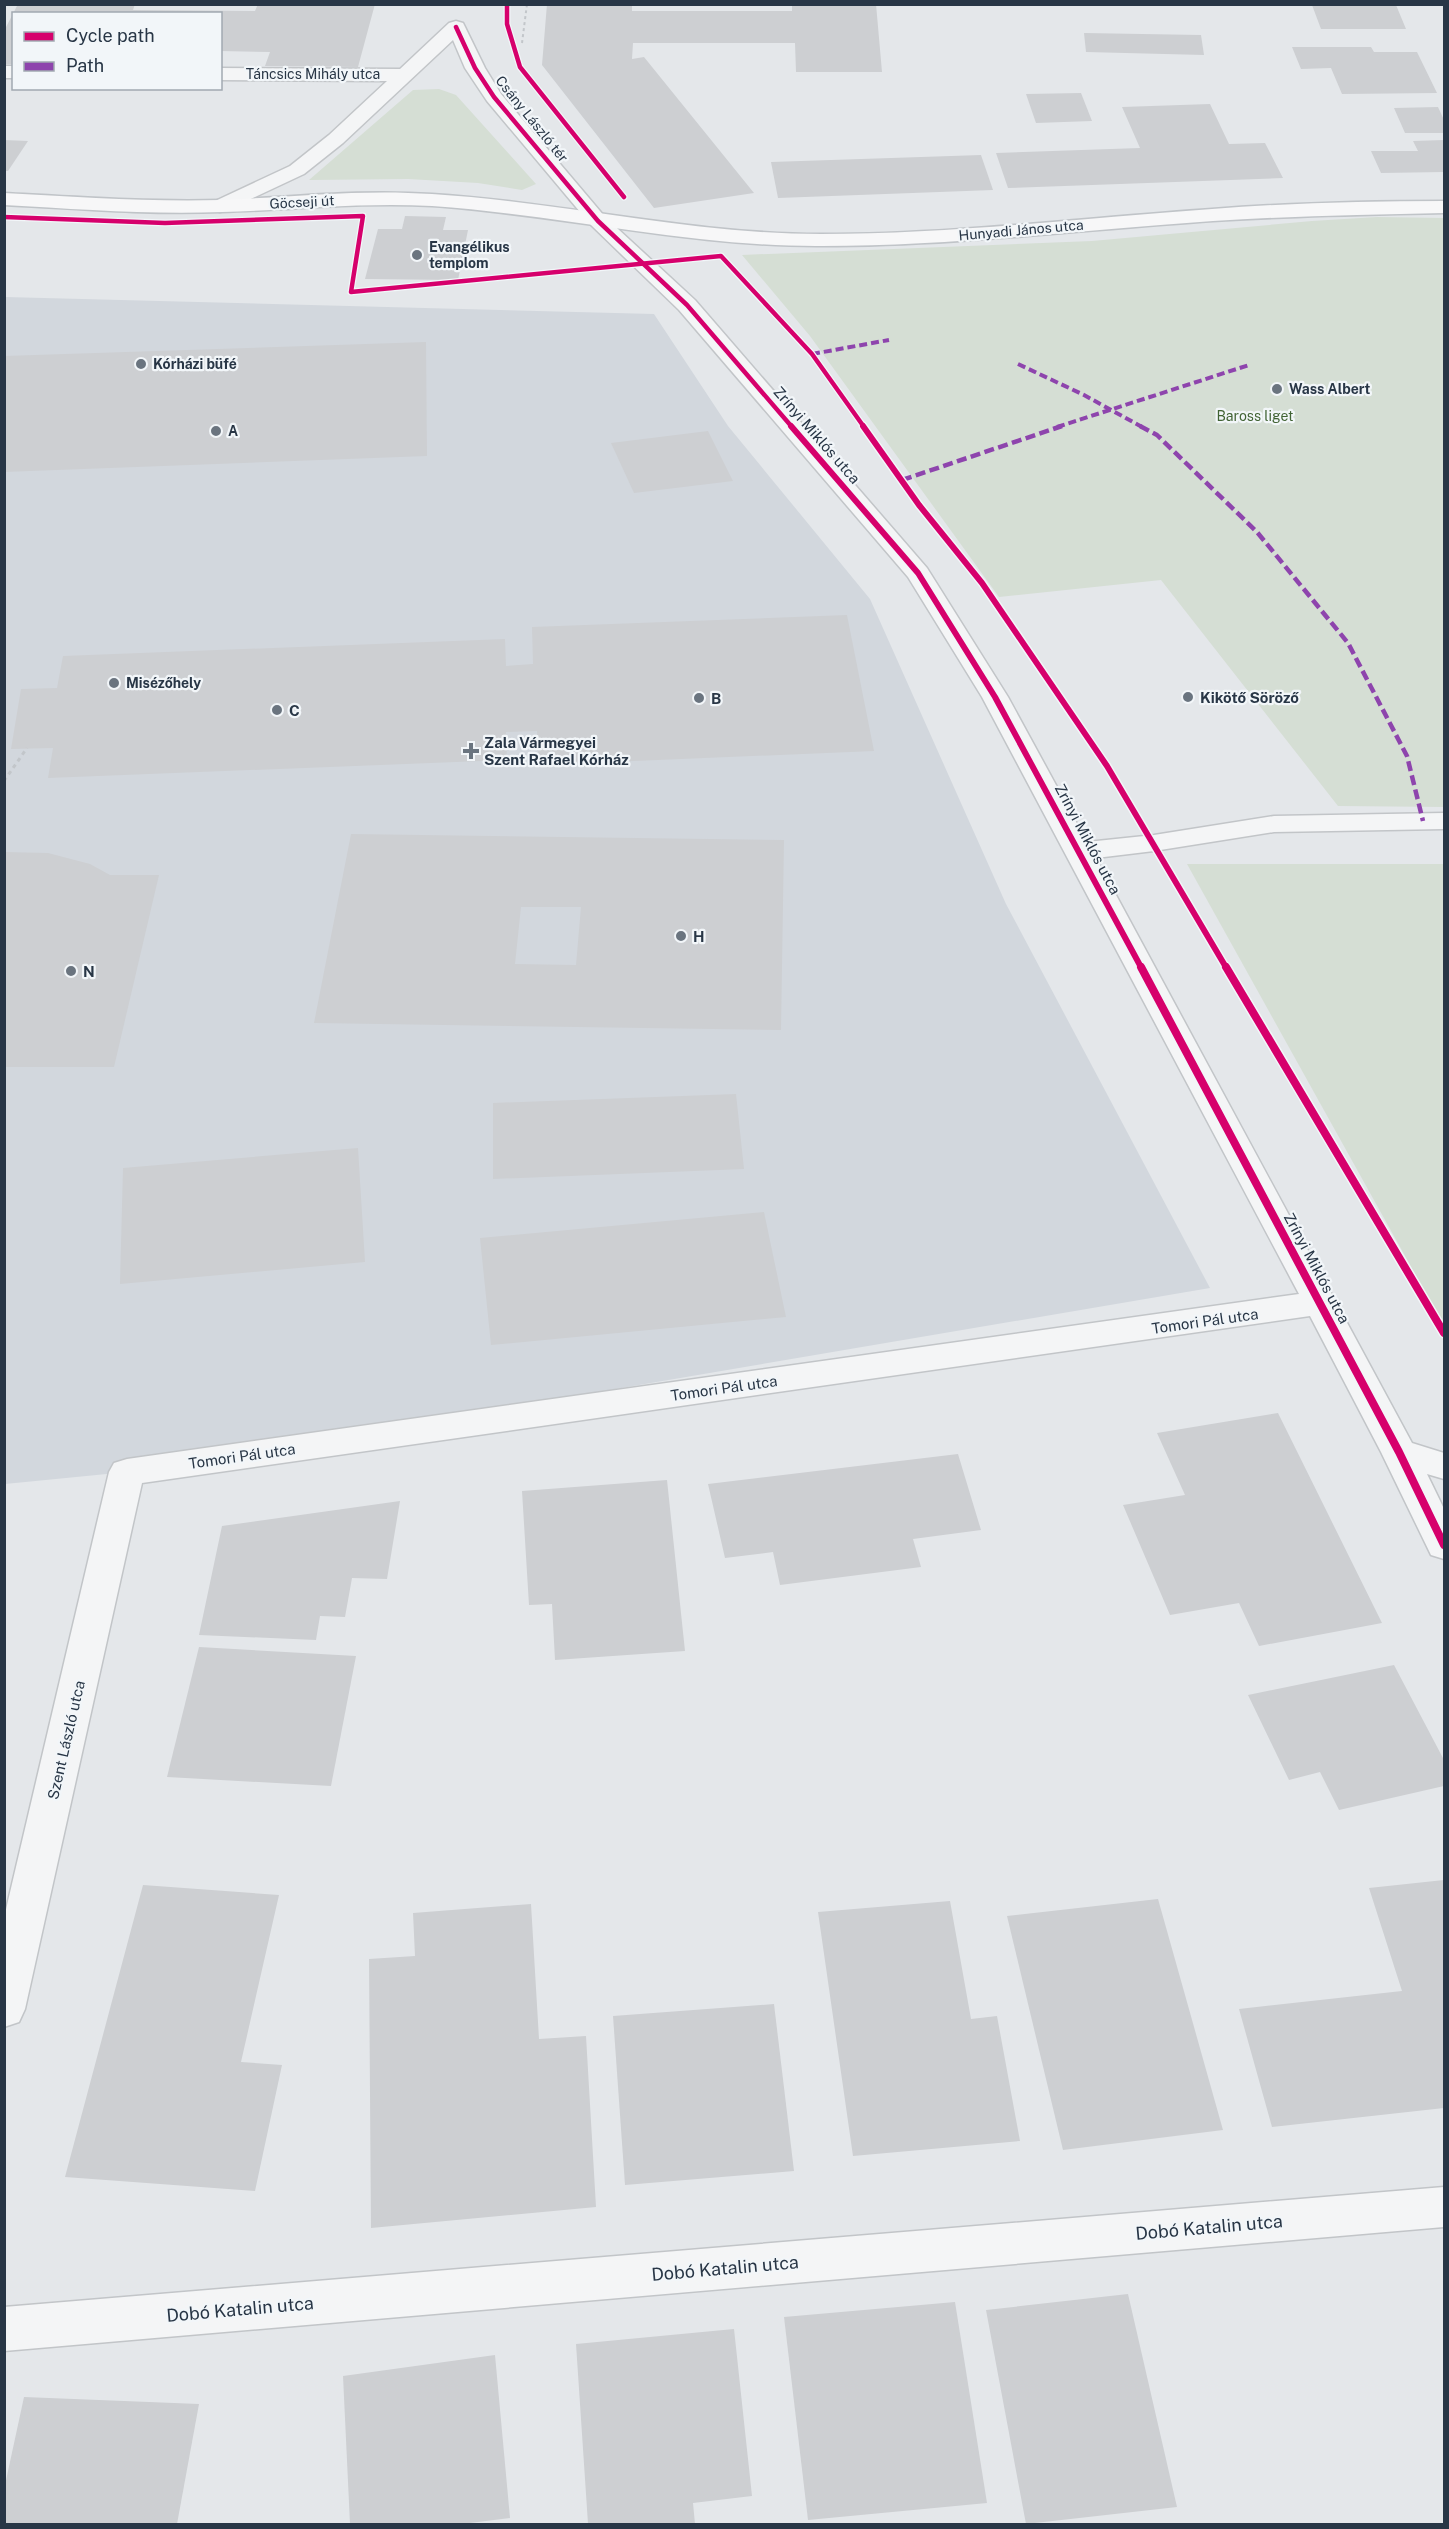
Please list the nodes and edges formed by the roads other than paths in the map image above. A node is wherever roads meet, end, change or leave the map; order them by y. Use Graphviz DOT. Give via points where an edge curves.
graph roads {
  1 [pos="461,4"];
  2 [pos="456,27"];
  3 [pos="222,74"];
  4 [pos="405,75"];
  5 [pos="4,199"];
  6 [pos="220,206"];
  7 [pos="1444,207"];
  8 [pos="598,221"];
  9 [pos="1444,821"];
  10 [pos="1080,851"];
  11 [pos="1320,1303"];
  12 [pos="1399,1452"];
  13 [pos="1444,1466"];
  14 [pos="127,1472"];
  15 [pos="1444,1545"];
  16 [pos="4,2008"];
  17 [pos="1444,2206"];
  18 [pos="4,2329"];
  1 -- 2 [label="street"];
  2 -- 4 [label="street"];
  2 -- 8 [label="street, Csány László tér" via="494,97"];
  3 -- 4 [label="street, Táncsics Mihály utca"];
  4 -- 6 [label="street" via="297,170"];
  5 -- 6 [label="main road, Göcseji út"];
  6 -- 8 [label="main road, Göcseji út" via="429,199"];
  7 -- 8 [label="main road, Hunyadi János utca" via="1267,210 939,236 819,240 728,237"];
  8 -- 10 [label="street, Zrínyi Miklós utca" via="687,305 918,573 995,697"];
  9 -- 10 [label="street" via="1274,824"];
  10 -- 11 [label="street, Zrínyi Miklós utca"];
  11 -- 12 [label="street, Zrínyi Miklós utca"];
  11 -- 14 [label="street, Tomori Pál utca"];
  12 -- 13 [label="street"];
  12 -- 15 [label="street, Zrínyi Miklós utca"];
  14 -- 16 [label="street, Szent László utca"];
  17 -- 18 [label="street, Dobó Katalin utca"];
}
